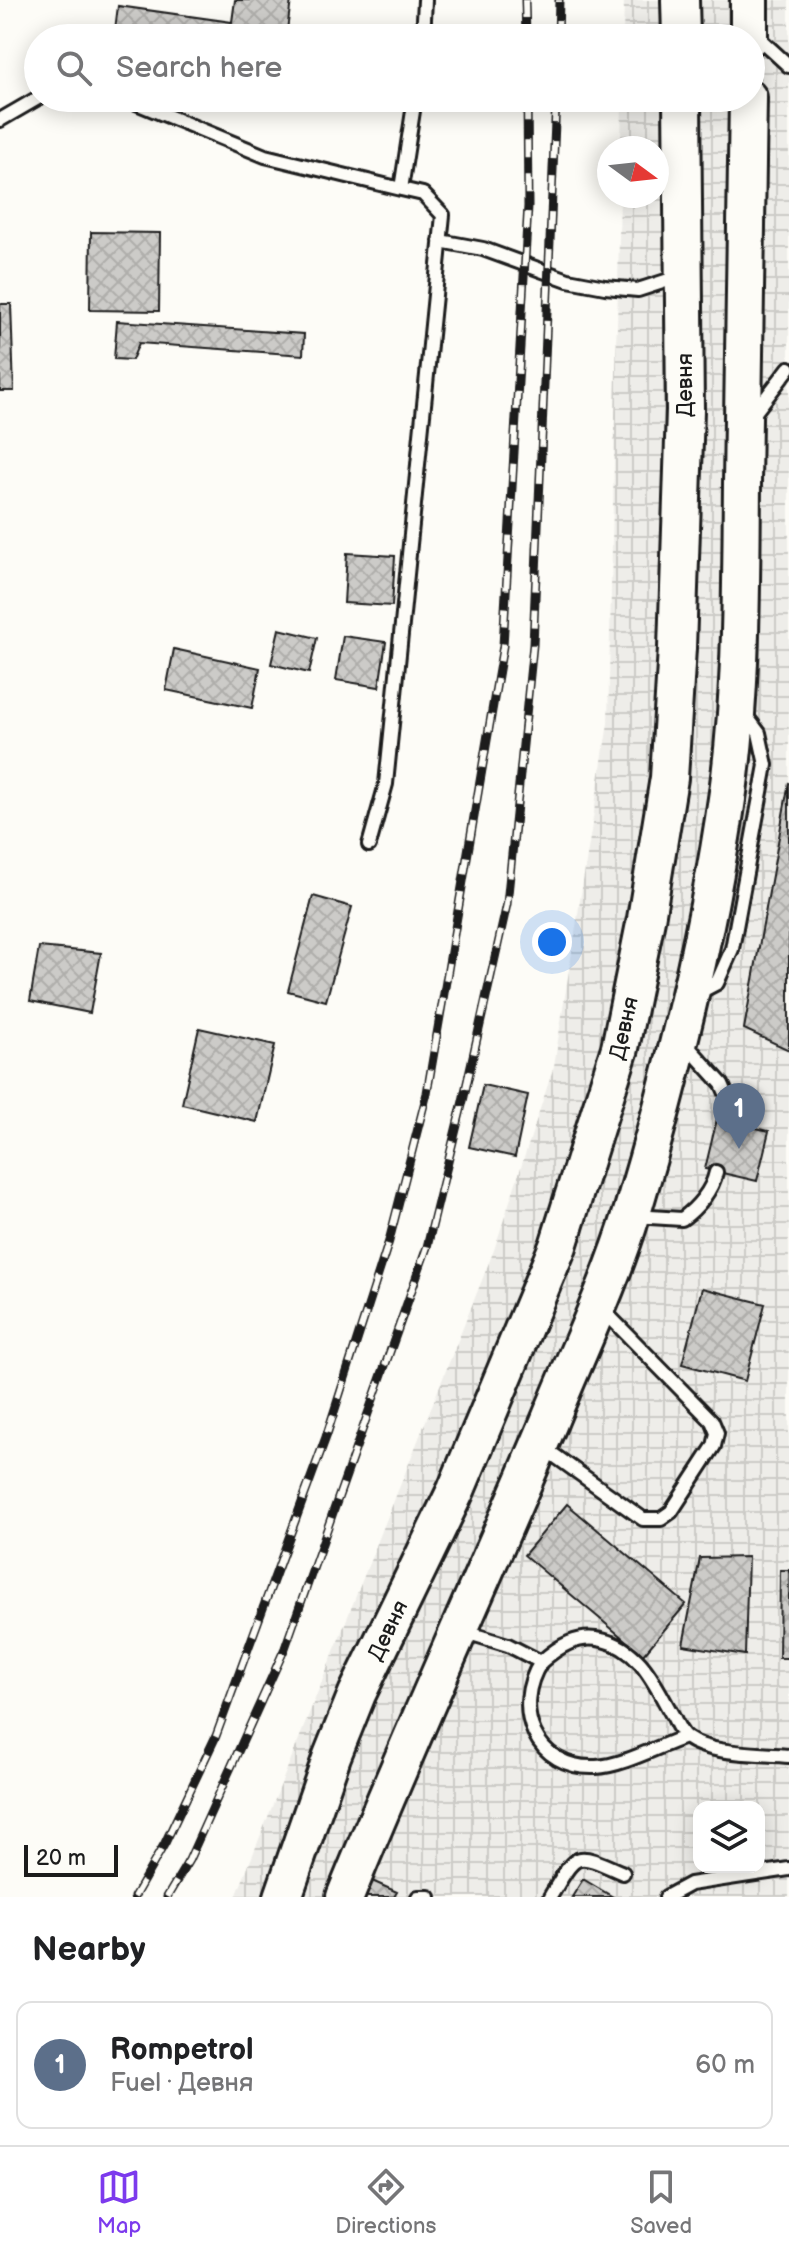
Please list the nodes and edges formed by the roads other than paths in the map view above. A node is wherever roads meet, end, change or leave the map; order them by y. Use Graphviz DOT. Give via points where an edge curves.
graph roads {
  1 [pos="425,0"];
  2 [pos="680,0"];
  3 [pos="424,24"];
  4 [pos="681,24"];
  5 [pos="765,40"];
  6 [pos="789,66"];
  7 [pos="24,106"];
  8 [pos="158,112"];
  9 [pos="413,112"];
  10 [pos="682,112"];
  11 [pos="748,112"];
  12 [pos="0,120"];
  13 [pos="401,189"];
  14 [pos="440,241"];
  15 [pos="685,275"];
  16 [pos="789,368"];
  17 [pos="743,428"];
  18 [pos="389,616"];
  19 [pos="403,618"];
  20 [pos="369,845"];
  21 [pos="680,1037"];
  22 [pos="728,1121"];
  23 [pos="716,1172"];
  24 [pos="631,1215"];
  25 [pos="598,1305"];
  26 [pos="539,1445"];
  27 [pos="460,1630"];
  28 [pos="541,1662"];
  29 [pos="685,1737"];
  30 [pos="789,1756"];
  31 [pos="789,1869"];
  32 [pos="623,1873"];
  33 [pos="283,1897"];
  34 [pos="345,1897"];
  35 [pos="418,1897"];
  36 [pos="429,1897"];
  37 [pos="550,1897"];
  38 [pos="666,1897"];
  1 -- 3 [label="lane"];
  2 -- 4 [label="main road"];
  5 -- 6 [label="lane"];
  7 -- 12 [label="lane"];
  8 -- 13 [label="lane" via="265,156"];
  9 -- 13 [label="lane"];
  10 -- 15 [label="main road, Девня"];
  11 -- 17 [label="main road"];
  13 -- 14 [label="lane" via="423,194 443,215"];
  14 -- 15 [label="lane" via="605,287 638,290"];
  14 -- 19 [label="lane"];
  15 -- 33 [label="main road, Девня" via="678,632 669,778 620,1048 558,1246 456,1490 357,1694"];
  16 -- 17 [label="lane"];
  17 -- 21 [label="main road" via="736,703 728,790"];
  18 -- 19 [label="lane"];
  19 -- 20 [label="lane" via="386,784"];
  21 -- 22 [label="lane" via="722,1084 732,1107"];
  21 -- 24 [label="main road"];
  23 -- 24 [label="lane" via="696,1209 682,1219"];
  24 -- 25 [label="main road"];
  25 -- 26 [label="main road"];
  25 -- 26 [label="lane" via="712,1421 717,1433 714,1446 671,1512 655,1521 643,1519"];
  26 -- 27 [label="main road"];
  27 -- 28 [label="lane"];
  27 -- 34 [label="main road"];
  28 -- 29 [label="lane" via="555,1649 578,1640 613,1642 644,1666"];
  28 -- 29 [label="lane" via="528,1689 528,1716 536,1738 561,1760 598,1767"];
  29 -- 30 [label="lane" via="705,1747"];
  31 -- 38 [label="lane" via="690,1884"];
  32 -- 37 [label="lane" via="579,1858"];
  35 -- 36 [label="lane"];
}
